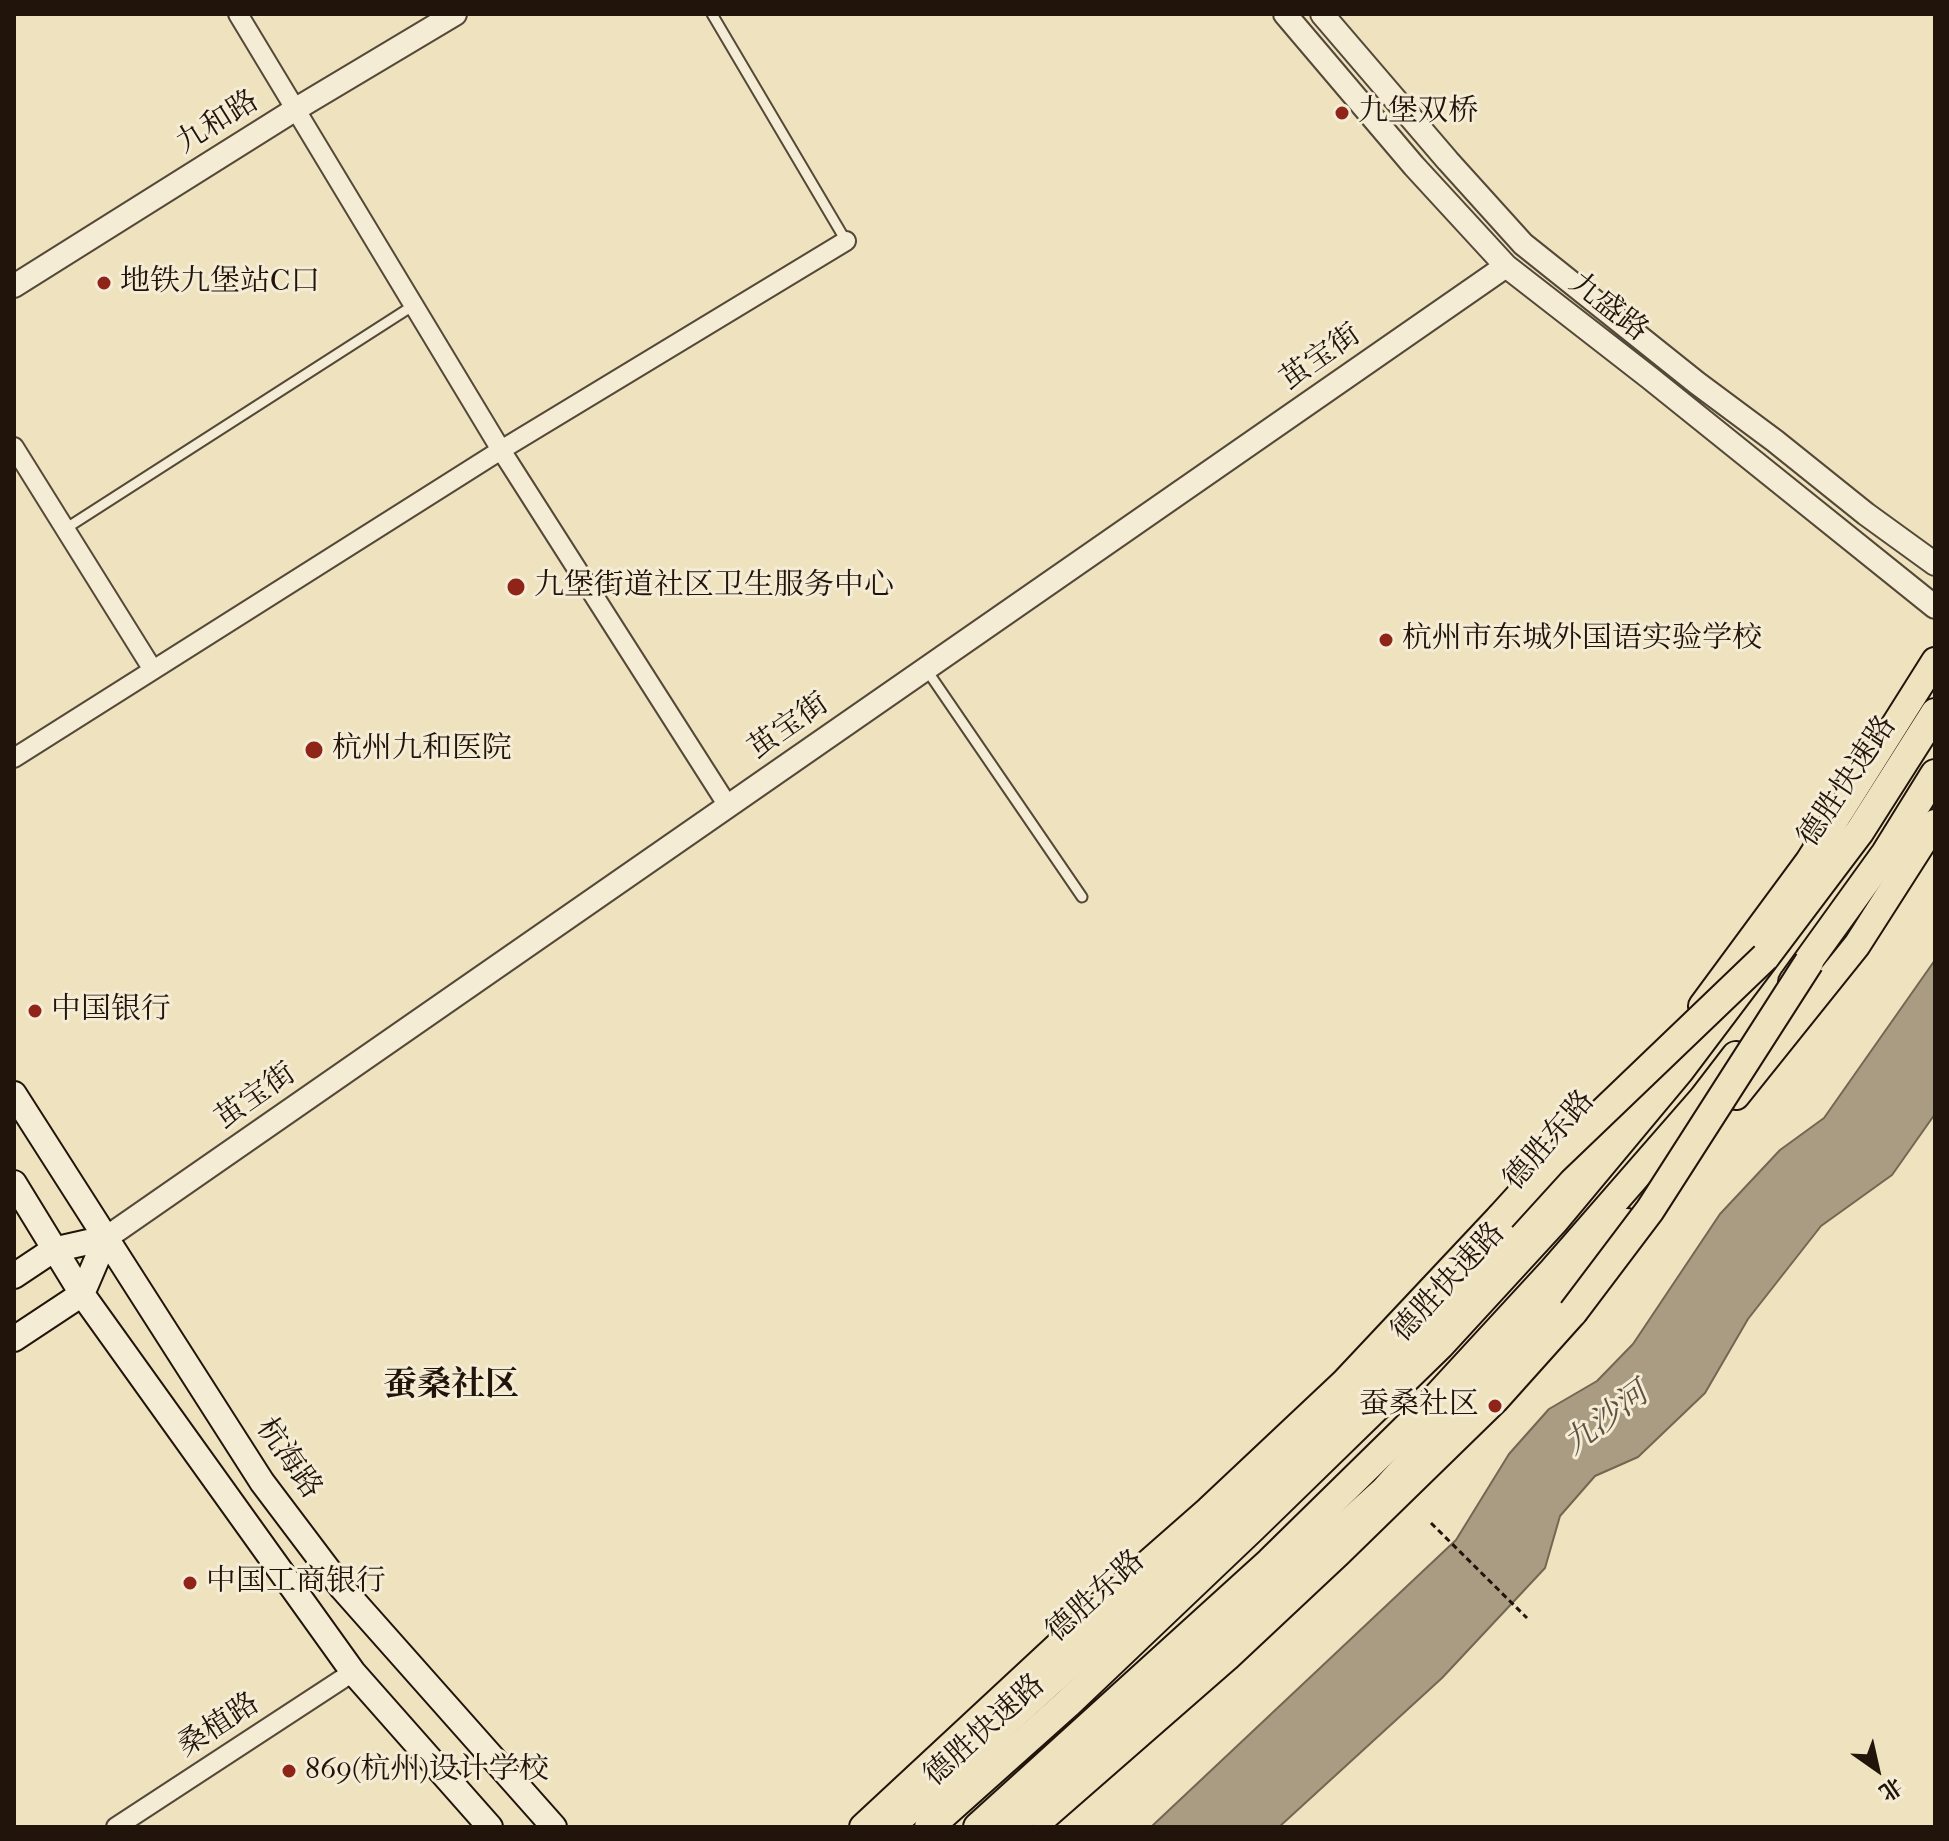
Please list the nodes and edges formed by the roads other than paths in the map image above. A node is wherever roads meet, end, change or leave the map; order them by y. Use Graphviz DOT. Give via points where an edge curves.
graph roads {
  1 [pos="238,14"];
  2 [pos="455,14"];
  3 [pos="712,14"];
  4 [pos="1285,14"];
  5 [pos="1322,14"];
  6 [pos="296,109"];
  7 [pos="846,241"];
  8 [pos="1506,266"];
  9 [pos="14,286"];
  10 [pos="414,305"];
  11 [pos="14,447"];
  12 [pos="501,450"];
  13 [pos="65,529"];
  14 [pos="1935,564"];
  15 [pos="1935,607"];
  16 [pos="1935,661"];
  17 [pos="926,669"];
  18 [pos="153,670"];
  19 [pos="1935,713"];
  20 [pos="14,758"];
  21 [pos="1935,774"];
  22 [pos="728,806"];
  23 [pos="1935,823"];
  24 [pos="1082,897"];
  25 [pos="1765,957"];
  26 [pos="1809,962"];
  27 [pos="14,1094"];
  28 [pos="14,1183"];
  29 [pos="106,1238"];
  30 [pos="53,1250"];
  31 [pos="14,1276"];
  32 [pos="82,1294"];
  33 [pos="14,1339"];
  34 [pos="1102,1605"];
  35 [pos="353,1672"];
  36 [pos="1037,1821"];
  37 [pos="116,1827"];
  38 [pos="490,1827"];
  39 [pos="554,1827"];
  40 [pos="863,1827"];
  41 [pos="891,1827"];
  42 [pos="929,1827"];
  43 [pos="978,1827"];
  44 [pos="1011,1827"];
  1 -- 6 [label="street"];
  2 -- 6 [label="street, 九和路"];
  3 -- 7 [label="lane"];
  4 -- 8 [label="street, 九盛路"];
  5 -- 14 [label="street, 九盛路" via="1523,244"];
  6 -- 9 [label="street, 九和路"];
  6 -- 10 [label="street"];
  7 -- 12 [label="street"];
  8 -- 15 [label="street, 九盛路"];
  8 -- 17 [label="street, 茧宝街"];
  10 -- 12 [label="street"];
  10 -- 13 [label="lane"];
  11 -- 13 [label="street"];
  12 -- 18 [label="street"];
  12 -- 22 [label="street"];
  13 -- 18 [label="street"];
  16 -- 41 [label="main road, 德胜东路" via="1809,861 1685,1030 1557,1186 1328,1424"];
  17 -- 22 [label="street, 茧宝街"];
  17 -- 24 [label="lane"];
  18 -- 20 [label="street"];
  19 -- 25 [label="highway, 德胜快速路" via="1860,831"];
  21 -- 26 [label="highway"];
  22 -- 29 [label="street, 茧宝街"];
  23 -- 44 [label="main road" via="1857,945 1716,1120 1383,1491"];
  25 -- 34 [label="highway, bridge" via="1551,1162 1344,1384"];
  25 -- 42 [label="highway, 德胜快速路, bridge" via="1554,1221 1440,1345 1068,1703"];
  26 -- 36 [label="highway, bridge" via="1650,1210 1573,1312 1495,1399 1226,1657"];
  26 -- 43 [label="highway, bridge" via="1693,1110 1424,1411 1270,1562"];
  27 -- 29 [label="main road, 杭海路"];
  28 -- 30 [label="main road"];
  29 -- 30 [label="main road"];
  29 -- 32 [label="main road"];
  29 -- 39 [label="main road, 杭海路" via="262,1482 315,1553"];
  30 -- 31 [label="main road"];
  30 -- 32 [label="main road"];
  32 -- 33 [label="main road"];
  32 -- 35 [label="main road"];
  34 -- 40 [label="main road"];
  35 -- 37 [label="street, 桑植路"];
  35 -- 38 [label="main road"];
}
